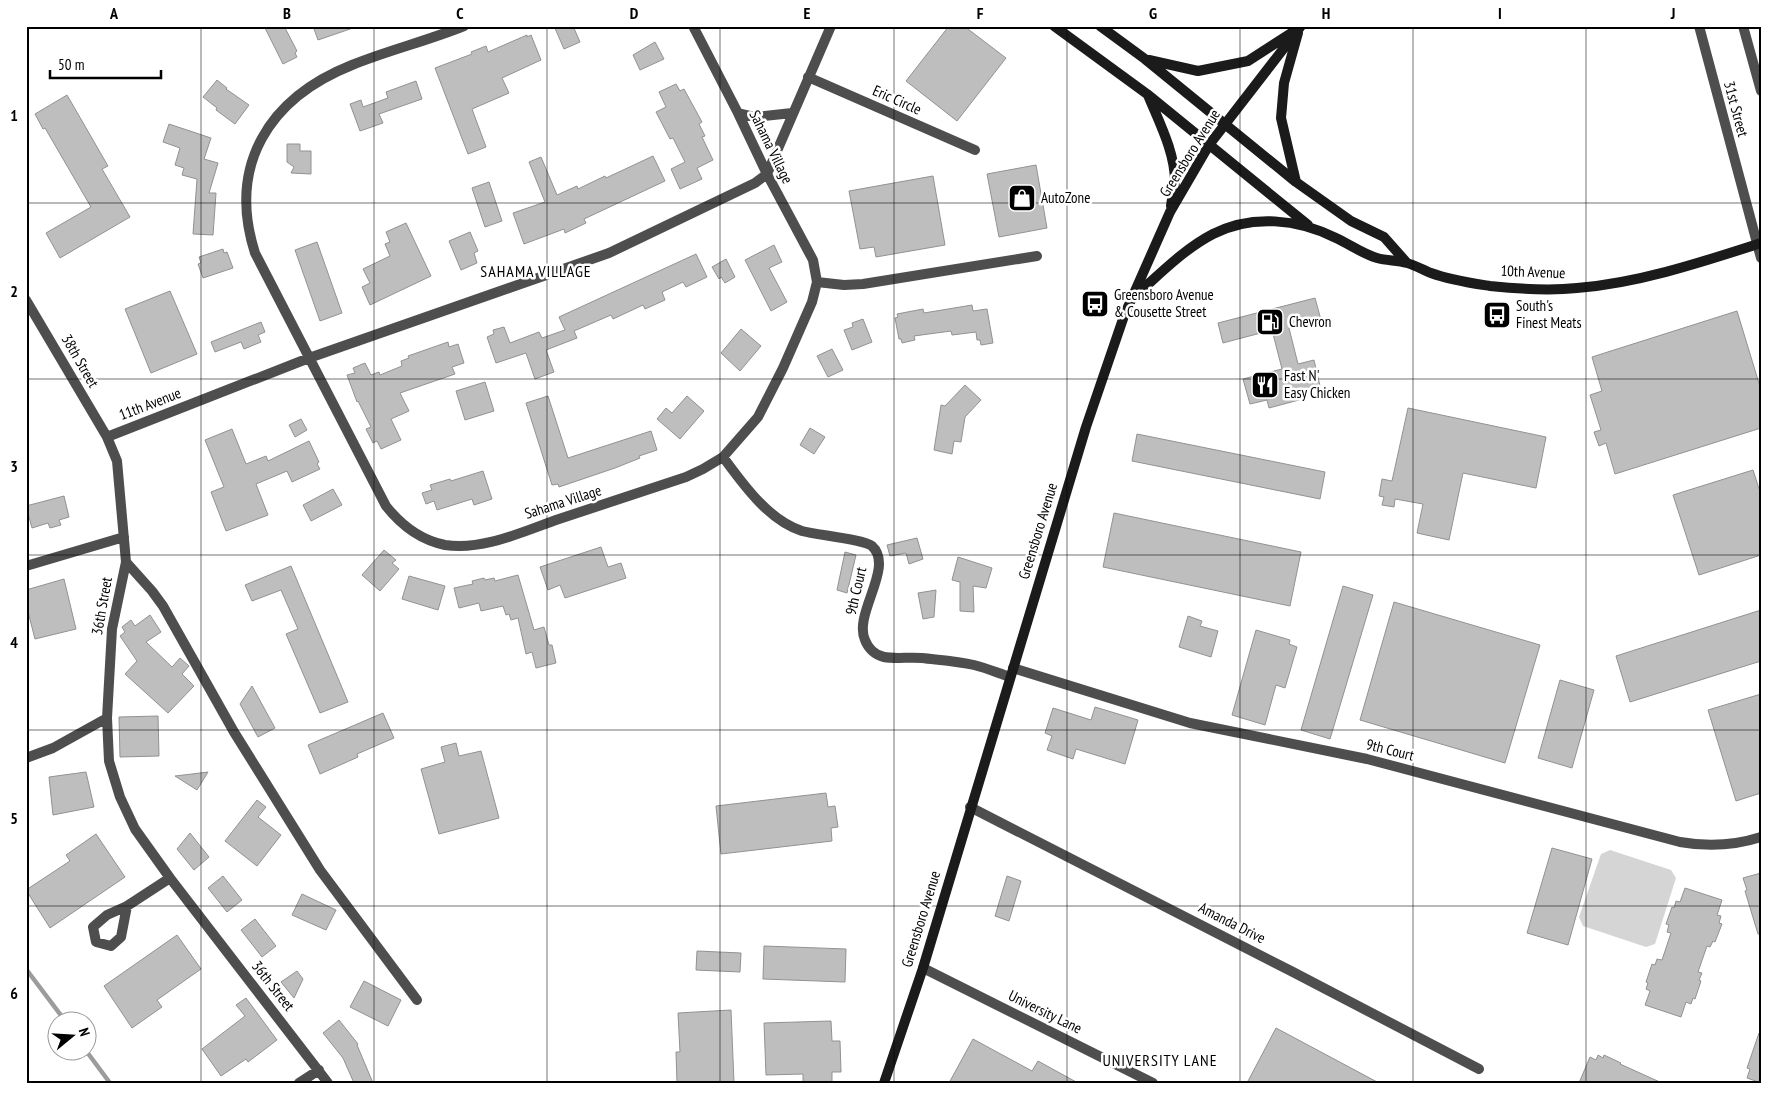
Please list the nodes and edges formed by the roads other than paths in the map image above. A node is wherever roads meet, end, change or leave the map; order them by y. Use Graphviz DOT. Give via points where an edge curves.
graph roads {
  1 [pos="464,26"];
  2 [pos="693,26"];
  3 [pos="831,26"];
  4 [pos="1054,26"];
  5 [pos="1100,26"];
  6 [pos="1699,26"];
  7 [pos="1743,26"];
  8 [pos="1301,27"];
  9 [pos="1145,59"];
  10 [pos="808,77"];
  11 [pos="1761,91"];
  12 [pos="1147,94"];
  13 [pos="738,113"];
  14 [pos="792,113"];
  15 [pos="1225,124"];
  16 [pos="1210,145"];
  17 [pos="975,150"];
  18 [pos="766,174"];
  19 [pos="1296,182"];
  20 [pos="1170,212"];
  21 [pos="1309,226"];
  22 [pos="1759,244"];
  23 [pos="1037,256"];
  24 [pos="1761,258"];
  25 [pos="1407,263"];
  26 [pos="817,282"];
  27 [pos="1133,297"];
  28 [pos="26,300"];
  29 [pos="309,358"];
  30 [pos="107,437"];
  31 [pos="723,457"];
  32 [pos="124,537"];
  33 [pos="126,562"];
  34 [pos="26,566"];
  35 [pos="1011,672"];
  36 [pos="107,718"];
  37 [pos="26,758"];
  38 [pos="970,807"];
  39 [pos="1761,838"];
  40 [pos="170,878"];
  41 [pos="127,906"];
  42 [pos="923,968"];
  43 [pos="417,1000"];
  44 [pos="1479,1069"];
  45 [pos="319,1070"];
  46 [pos="299,1083"];
  47 [pos="328,1083"];
  48 [pos="884,1083"];
  49 [pos="1153,1083"];
  1 -- 29 [label="street, Sahama Village" via="336,73 290,102 265,131 251,164 248,182 249,235 254,253"];
  2 -- 13 [label="street, Sahama Village"];
  3 -- 10 [label="street"];
  4 -- 12 [label="main road"];
  5 -- 9 [label="main road"];
  6 -- 22 [label="street, 31st Street"];
  7 -- 11 [label="street"];
  8 -- 9 [label="main road" via="1248,61 1198,71"];
  8 -- 15 [label="main road, Greensboro Avenue"];
  8 -- 19 [label="main road" via="1284,83 1281,118"];
  9 -- 15 [label="main road"];
  10 -- 14 [label="street"];
  10 -- 17 [label="street, Eric Circle"];
  12 -- 16 [label="main road"];
  12 -- 20 [label="main road" via="1171,158 1175,181"];
  13 -- 14 [label="street" via="755,117"];
  13 -- 18 [label="street, Sahama Village"];
  14 -- 18 [label="street"];
  15 -- 16 [label="main road, Greensboro Avenue"];
  15 -- 19 [label="main road"];
  16 -- 20 [label="main road, Greensboro Avenue"];
  16 -- 21 [label="main road"];
  18 -- 26 [label="street, Sahama Village" via="813,260"];
  18 -- 29 [label="street" via="755,184 609,252"];
  19 -- 25 [label="main road" via="1351,221 1384,238"];
  20 -- 27 [label="main road, Greensboro Avenue"];
  21 -- 25 [label="main road, 10th Avenue" via="1376,258"];
  21 -- 27 [label="main road" via="1263,221 1231,227 1191,248"];
  22 -- 24 [label="street, 31st Street"];
  22 -- 25 [label="main road, 10th Avenue" via="1648,276 1576,288 1523,289 1488,285 1432,274"];
  23 -- 26 [label="street" via="863,284"];
  26 -- 31 [label="street, Sahama Village" via="811,304 768,401"];
  27 -- 35 [label="main road, Greensboro Avenue" via="1086,427"];
  28 -- 30 [label="street, 38th Street"];
  29 -- 30 [label="street, 11th Avenue"];
  29 -- 31 [label="street, Sahama Village" via="386,506 412,531 445,545 482,544 499,539 686,477"];
  30 -- 32 [label="street, 11th Avenue" via="117,461"];
  31 -- 35 [label="street, 9th Court" via="756,499 785,522 800,530 871,546 878,556 879,572 864,620 863,637 869,649 884,657 956,661"];
  32 -- 33 [label="street, 11th Avenue"];
  32 -- 34 [label="street"];
  33 -- 36 [label="street, 36th Street" via="112,629"];
  33 -- 43 [label="street, 36th Street" via="163,606 234,732 320,870"];
  35 -- 38 [label="main road, Greensboro Avenue"];
  35 -- 39 [label="street, 9th Court" via="1190,723 1367,759 1680,842 1717,846"];
  36 -- 37 [label="street" via="53,748"];
  36 -- 40 [label="street, 36th Street" via="109,761 120,797 135,828"];
  38 -- 42 [label="main road, Greensboro Avenue"];
  38 -- 44 [label="street, Amanda Drive"];
  40 -- 41 [label="street"];
  40 -- 45 [label="street, 36th Street"];
  42 -- 48 [label="main road, Greensboro Avenue"];
  42 -- 49 [label="street, University Lane"];
  45 -- 46 [label="street"];
  45 -- 47 [label="street, 36th Street"];
}
